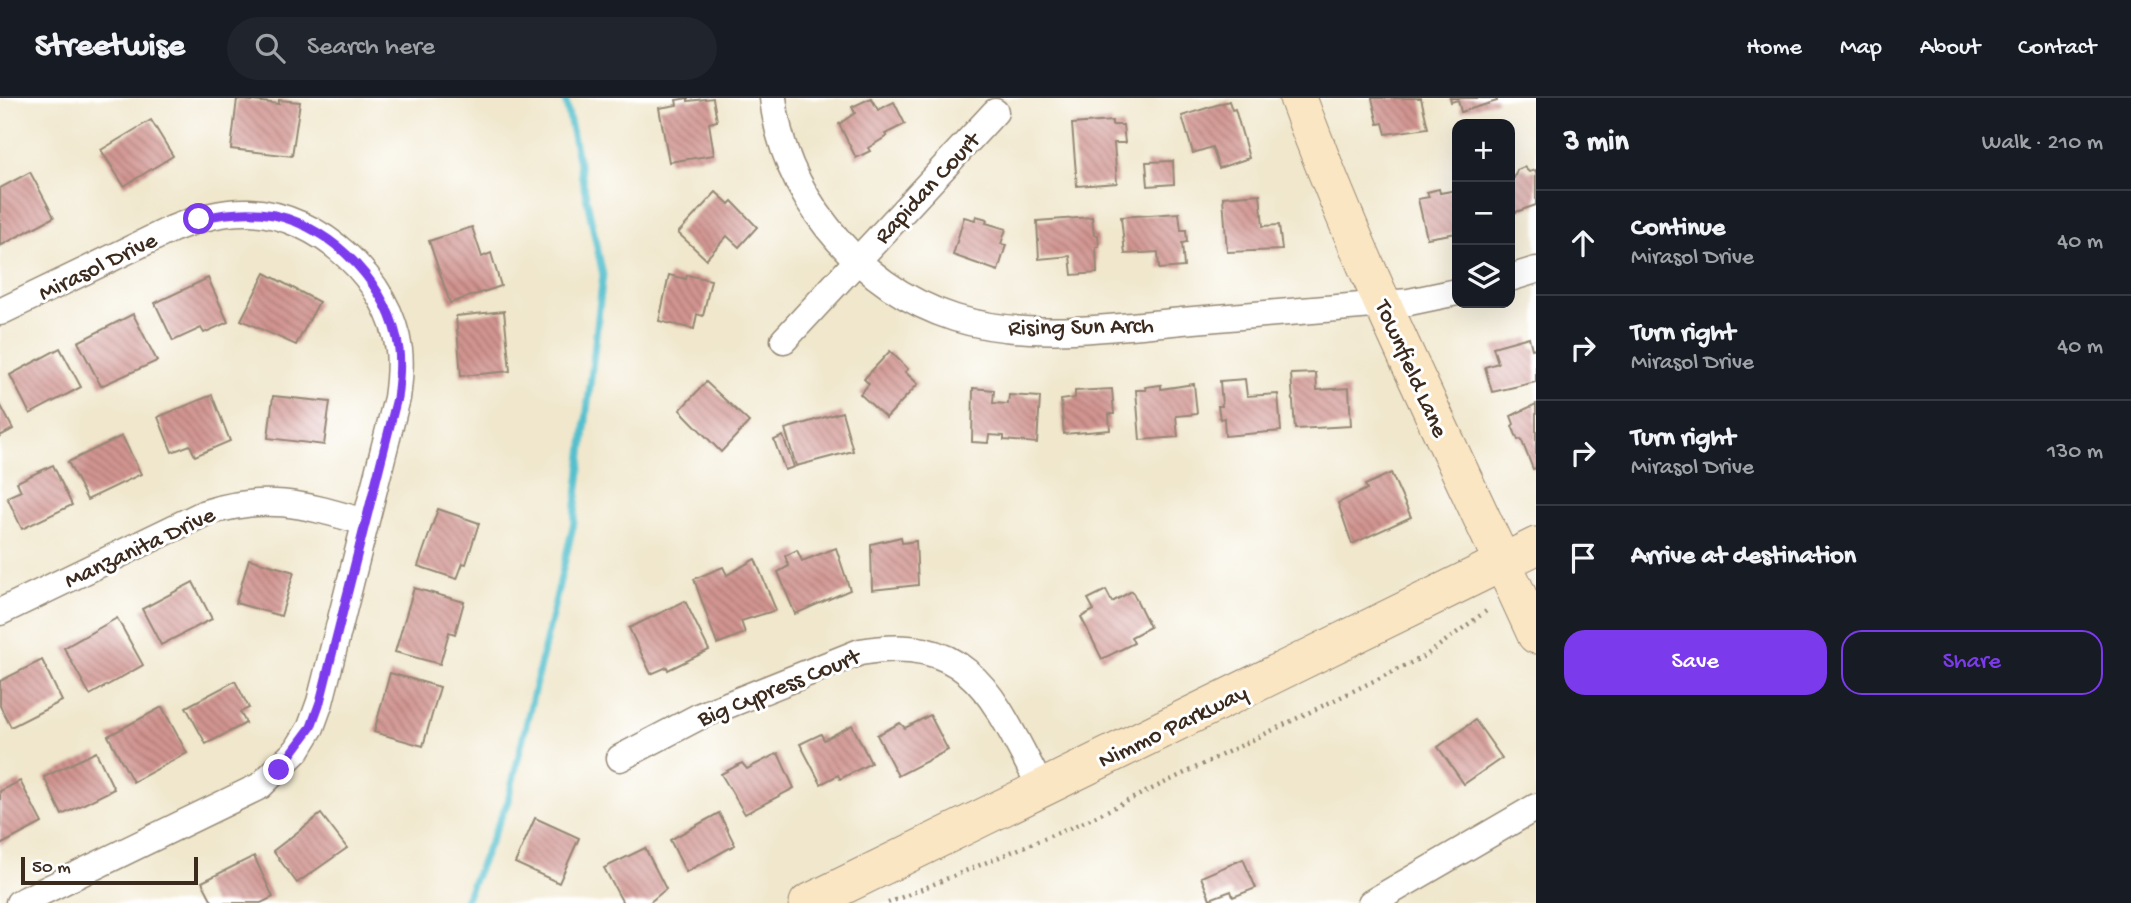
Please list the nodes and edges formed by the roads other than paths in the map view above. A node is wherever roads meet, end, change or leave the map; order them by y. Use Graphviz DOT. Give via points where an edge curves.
graph roads {
  1 [pos="773,98"];
  2 [pos="1298,98"];
  3 [pos="995,112"];
  4 [pos="857,262"];
  5 [pos="1536,270"];
  6 [pos="1515,276"];
  7 [pos="1452,293"];
  8 [pos="1383,304"];
  9 [pos="0,312"];
  10 [pos="784,340"];
  11 [pos="365,523"];
  12 [pos="1536,547"];
  13 [pos="1503,563"];
  14 [pos="0,612"];
  15 [pos="1536,635"];
  16 [pos="620,758"];
  17 [pos="1042,789"];
  18 [pos="1536,807"];
  19 [pos="19,903"];
  20 [pos="808,903"];
  21 [pos="1371,903"];
  1 -- 4 [label="street, Rising Sun Arch" via="783,150 794,175 819,217"];
  2 -- 8 [label="street, Townfield Lane"];
  3 -- 4 [label="street, Rapidan Court"];
  4 -- 8 [label="street, Rising Sun Arch" via="883,285 918,304 1004,328 1104,328"];
  4 -- 10 [label="street, Rapidan Court"];
  5 -- 6 [label="street"];
  7 -- 8 [label="street, Rising Sun Arch"];
  8 -- 13 [label="street, Townfield Lane"];
  9 -- 11 [label="street, Mirasol Drive" via="199,219 226,213 274,215 321,236 364,274 392,323 399,350 397,398"];
  11 -- 14 [label="street, Manzanita Drive" via="282,501 232,504"];
  11 -- 19 [label="street, Mirasol Drive" via="320,702 311,727 279,770 237,798"];
  12 -- 13 [label="street, Nimmo Parkway"];
  13 -- 15 [label="street, Townfield Lane"];
  13 -- 17 [label="street, Nimmo Parkway"];
  16 -- 17 [label="street, Big Cypress Court" via="700,716 860,652 911,648 939,654 979,680"];
  17 -- 20 [label="street, Nimmo Parkway"];
  18 -- 21 [label="street"];
}
